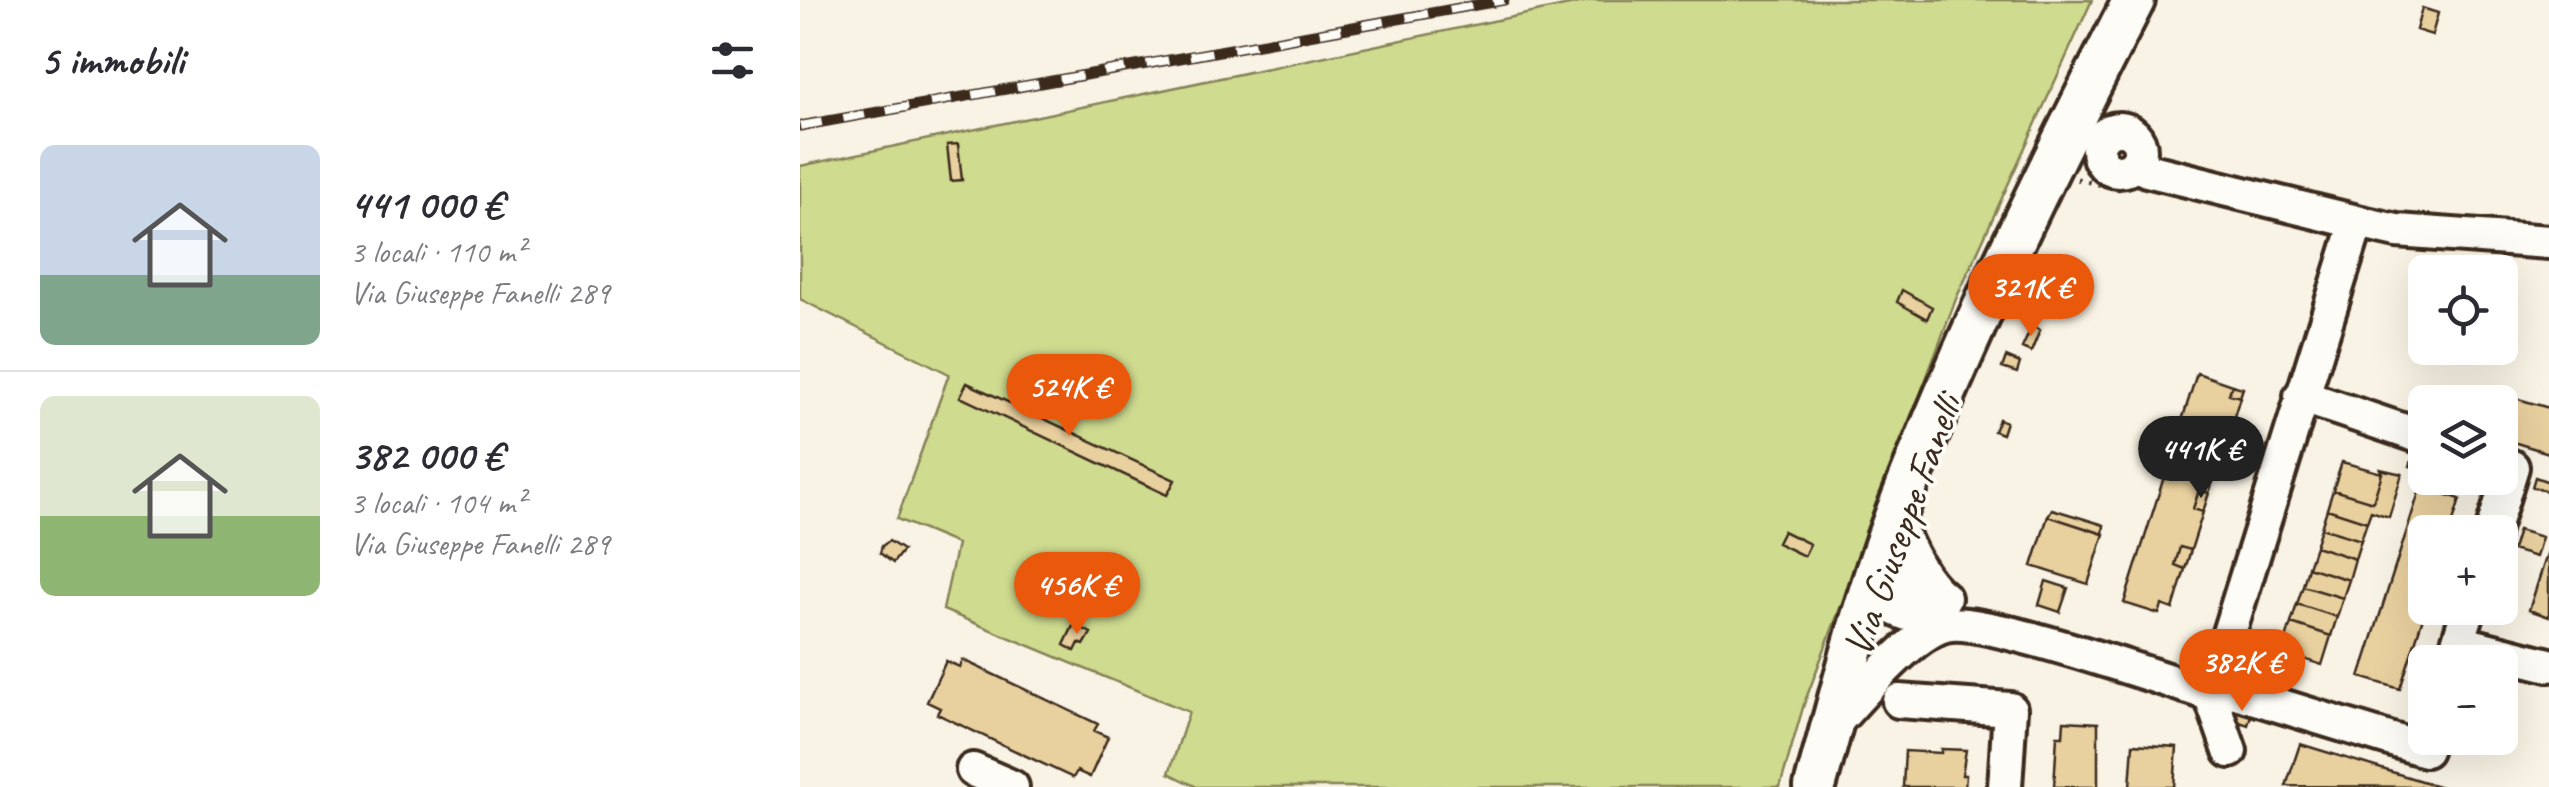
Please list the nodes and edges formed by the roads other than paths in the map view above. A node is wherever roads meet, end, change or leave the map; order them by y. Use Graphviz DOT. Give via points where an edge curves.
graph roads {
  1 [pos="2134,0"];
  2 [pos="2134,164"];
  3 [pos="2356,222"];
  4 [pos="2549,242"];
  5 [pos="2301,396"];
  6 [pos="2408,432"];
  7 [pos="1895,518"];
  8 [pos="1871,586"];
  9 [pos="1936,592"];
  10 [pos="1944,625"];
  11 [pos="1985,626"];
  12 [pos="2518,661"];
  13 [pos="2549,665"];
  14 [pos="2212,690"];
  15 [pos="1899,701"];
  16 [pos="1832,726"];
  17 [pos="2408,745"];
  18 [pos="2230,751"];
  19 [pos="973,770"];
  20 [pos="1012,787"];
  21 [pos="1815,787"];
  22 [pos="2005,787"];
  1 -- 7 [label="main road, Via Giuseppe Fanelli" via="2004,262"];
  2 -- 3 [label="street"];
  3 -- 4 [label="street"];
  3 -- 5 [label="street"];
  5 -- 6 [label="street"];
  5 -- 14 [label="street"];
  7 -- 8 [label="main road, Via Giuseppe Fanelli"];
  7 -- 9 [label="street"];
  8 -- 9 [label="street" via="1896,582"];
  8 -- 10 [label="street" via="1892,609"];
  8 -- 16 [label="main road, Via Giuseppe Fanelli"];
  9 -- 11 [label="street"];
  10 -- 11 [label="street"];
  10 -- 16 [label="street" via="1910,645"];
  11 -- 14 [label="street"];
  12 -- 13 [label="street"];
  14 -- 17 [label="street"];
  14 -- 18 [label="street"];
  15 -- 22 [label="street" via="2010,709"];
  16 -- 21 [label="main road, Via Giuseppe Fanelli"];
  19 -- 20 [label="street"];
}
